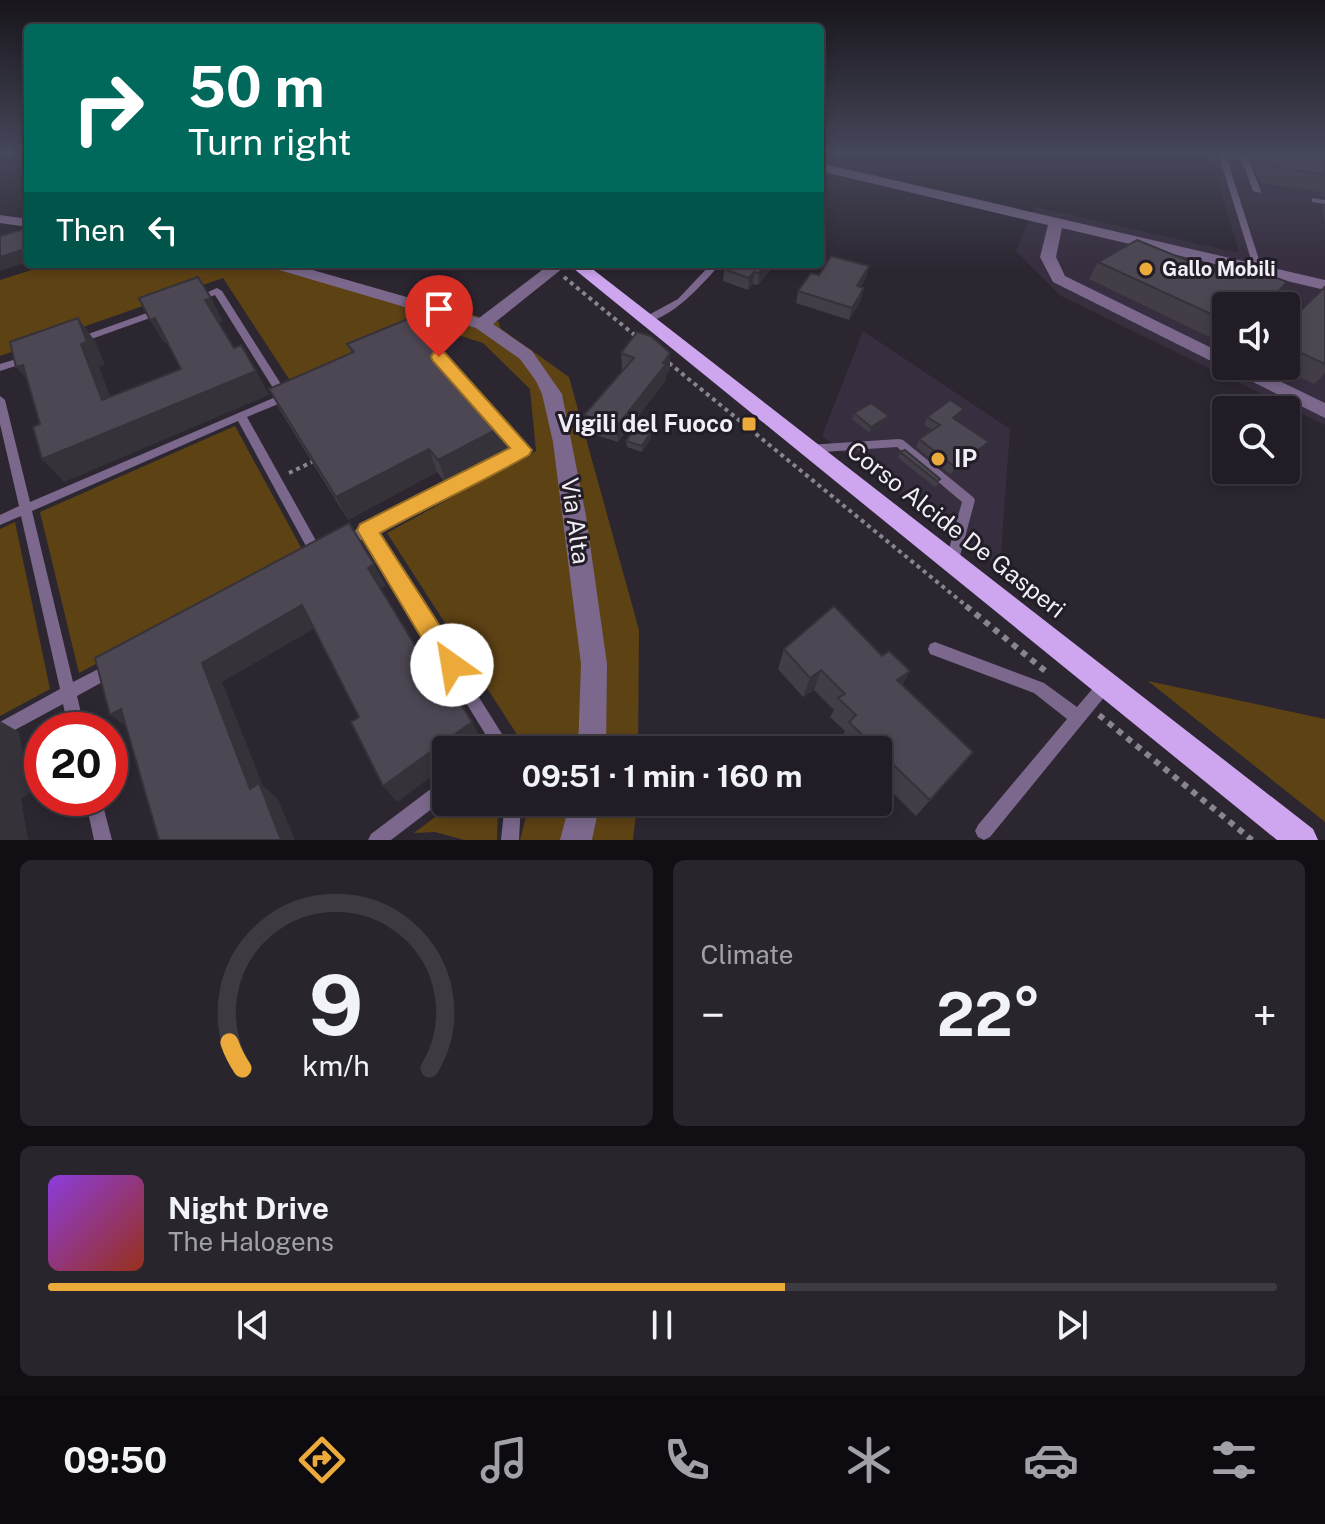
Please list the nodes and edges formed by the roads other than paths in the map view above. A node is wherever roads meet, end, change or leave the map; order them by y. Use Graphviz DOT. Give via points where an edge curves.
graph roads {
  1 [pos="931,192"];
  2 [pos="1233,192"];
  3 [pos="1315,200"];
  4 [pos="1325,202"];
  5 [pos="0,219"];
  6 [pos="1057,221"];
  7 [pos="24,222"];
  8 [pos="289,268"];
  9 [pos="566,268"];
  10 [pos="712,268"];
  11 [pos="1258,269"];
  12 [pos="1325,285"];
  13 [pos="190,301"];
  14 [pos="176,306"];
  15 [pos="646,320"];
  16 [pos="482,324"];
  17 [pos="67,345"];
  18 [pos="40,354"];
  19 [pos="1212,356"];
  20 [pos="0,368"];
  21 [pos="1261,380"];
  22 [pos="306,387"];
  23 [pos="284,397"];
  24 [pos="0,400"];
  25 [pos="1325,411"];
  26 [pos="491,415"];
  27 [pos="241,416"];
  28 [pos="808,449"];
  29 [pos="25,509"];
  30 [pos="0,520"];
  31 [pos="367,530"];
  32 [pos="319,557"];
  33 [pos="952,563"];
  34 [pos="305,564"];
  35 [pos="935,649"];
  36 [pos="124,663"];
  37 [pos="1106,685"];
  38 [pos="68,693"];
  39 [pos="73,712"];
  40 [pos="1083,712"];
  41 [pos="0,730"];
  42 [pos="493,736"];
  43 [pos="594,736"];
  44 [pos="432,799"];
  45 [pos="97,816"];
  46 [pos="512,816"];
  47 [pos="582,816"];
  48 [pos="984,831"];
  49 [pos="103,840"];
  50 [pos="377,840"];
  51 [pos="510,840"];
  52 [pos="576,840"];
  53 [pos="1302,840"];
  1 -- 6 [label="street"];
  2 -- 11 [label="lane"];
  3 -- 4 [label="lane"];
  5 -- 7 [label="street"];
  6 -- 11 [label="street"];
  6 -- 19 [label="street" via="1046,254 1059,279"];
  8 -- 16 [label="street, Via Alta"];
  9 -- 15 [label="main road, Corso Alcide De Gasperi"];
  9 -- 16 [label="street"];
  10 -- 15 [label="lane" via="681,301"];
  11 -- 12 [label="street"];
  13 -- 23 [label="lane" via="217,291"];
  14 -- 17 [label="lane"];
  15 -- 28 [label="main road, Corso Alcide De Gasperi"];
  16 -- 43 [label="street, Via Alta" via="526,355 552,394 594,664"];
  18 -- 20 [label="lane"];
  21 -- 25 [label="street"];
  22 -- 23 [label="lane"];
  23 -- 27 [label="lane"];
  24 -- 29 [label="lane"];
  26 -- 31 [label="lane" via="523,450"];
  27 -- 29 [label="lane"];
  27 -- 32 [label="lane"];
  28 -- 33 [label="main road, Corso Alcide De Gasperi"];
  28 -- 33 [label="lane" via="899,443 969,500"];
  29 -- 30 [label="lane"];
  29 -- 38 [label="lane"];
  31 -- 32 [label="lane"];
  31 -- 42 [label="lane"];
  32 -- 34 [label="lane"];
  33 -- 37 [label="main road, Corso Alcide De Gasperi"];
  35 -- 40 [label="lane" via="1039,688"];
  36 -- 38 [label="lane"];
  37 -- 40 [label="lane"];
  37 -- 53 [label="main road, Corso Alcide De Gasperi"];
  38 -- 39 [label="lane"];
  38 -- 41 [label="lane"];
  40 -- 48 [label="lane"];
  44 -- 50 [label="lane"];
  45 -- 49 [label="lane"];
  46 -- 51 [label="lane"];
  47 -- 52 [label="street"];
}
